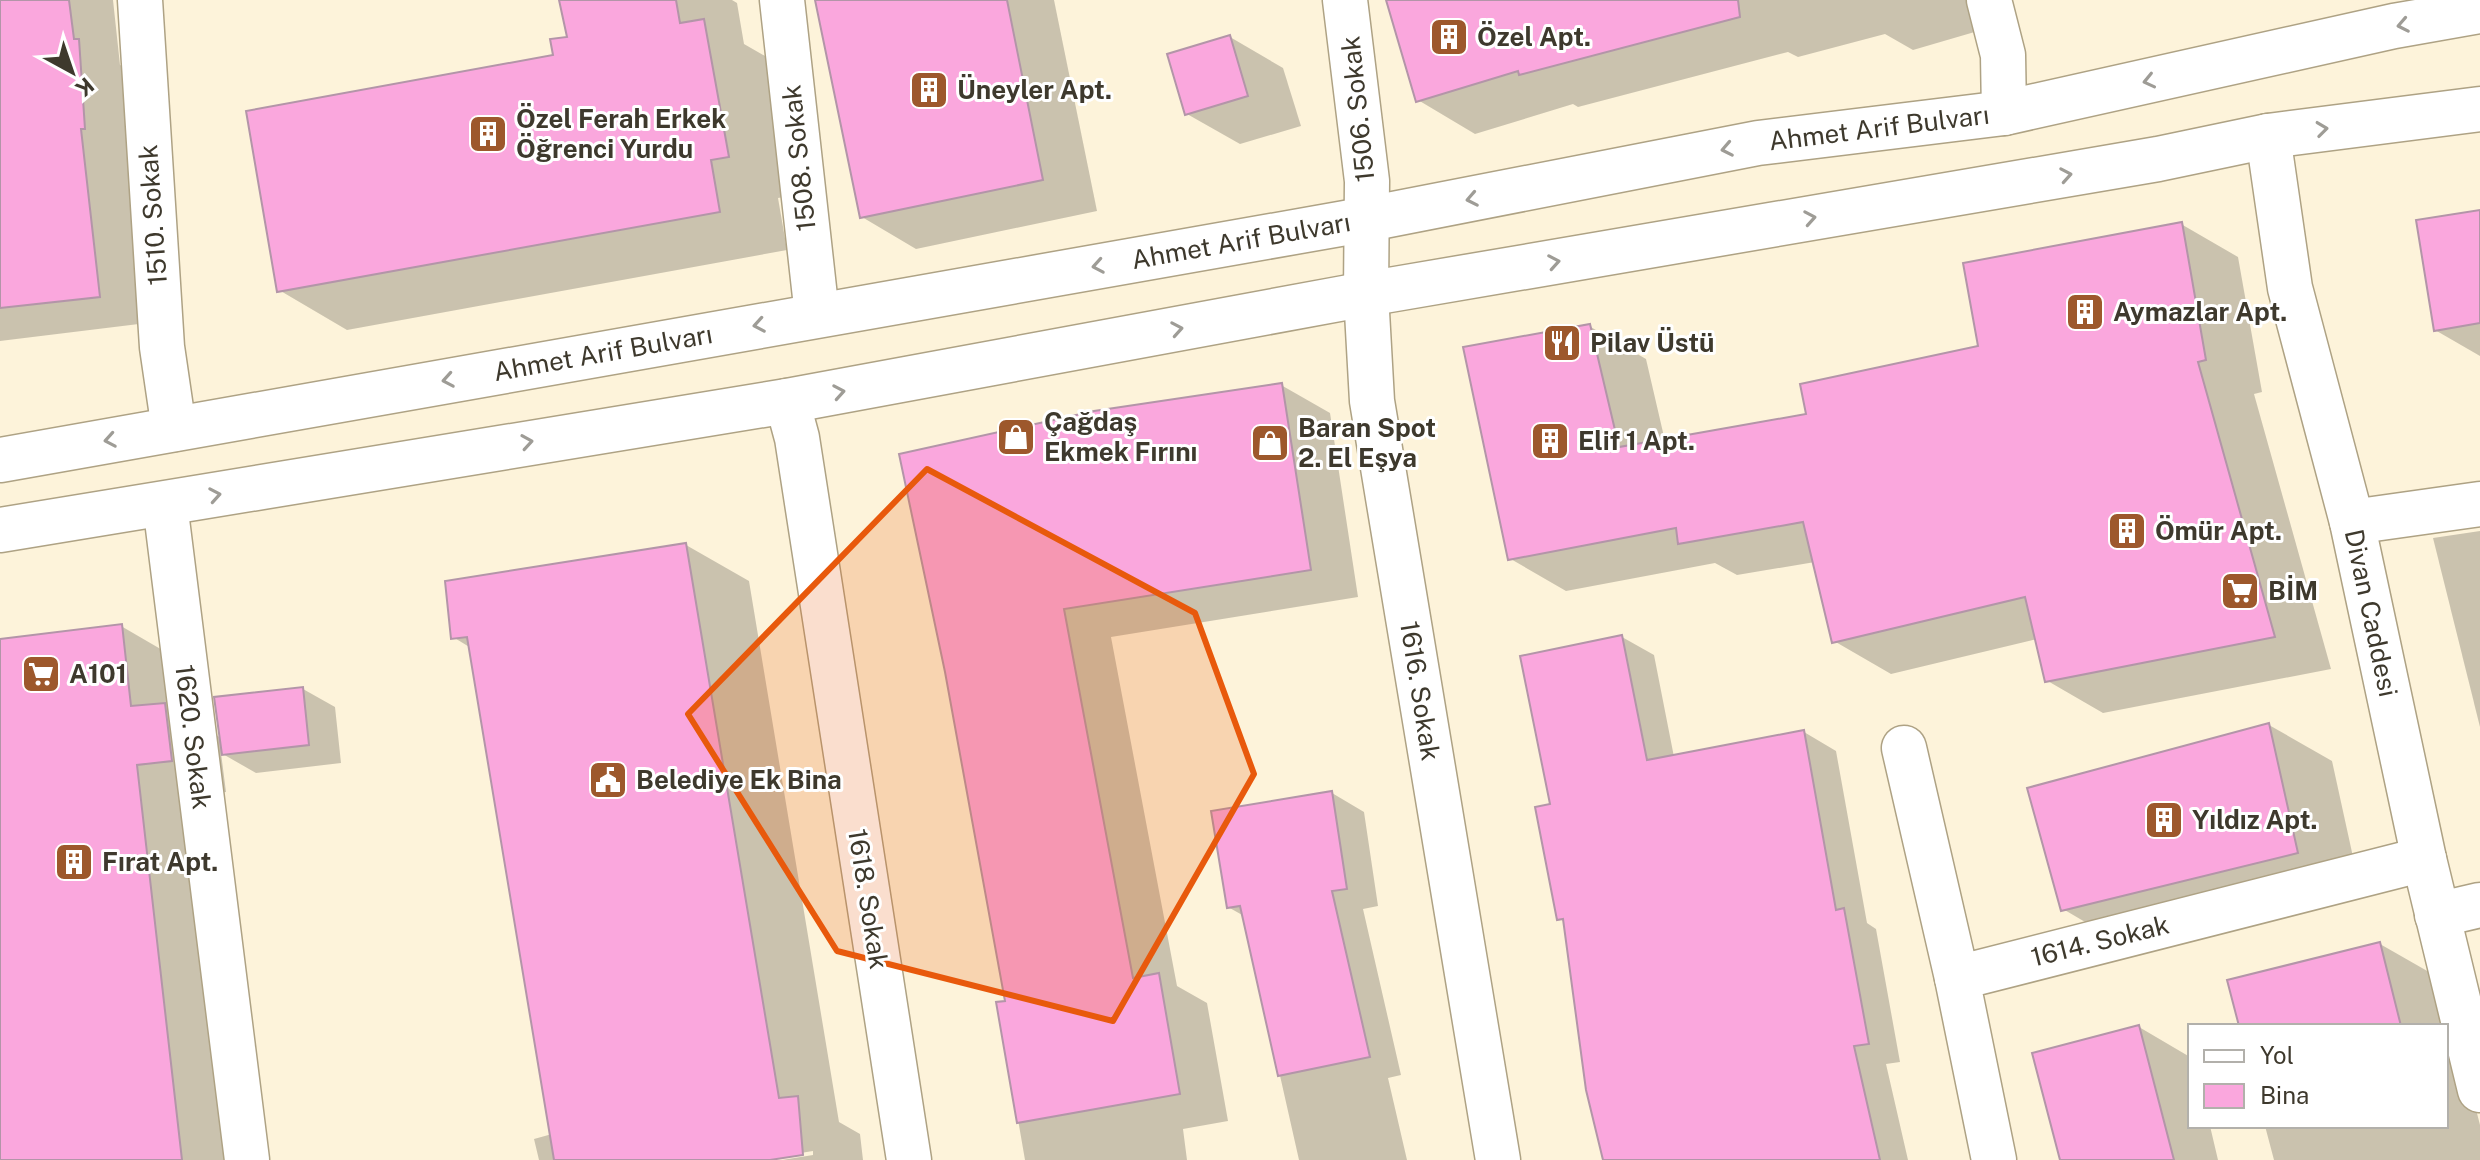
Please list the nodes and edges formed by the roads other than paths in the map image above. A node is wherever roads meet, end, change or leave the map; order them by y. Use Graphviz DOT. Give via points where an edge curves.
graph roads {
  1 [pos="140,0"];
  2 [pos="782,0"];
  3 [pos="1345,0"];
  4 [pos="1989,0"];
  5 [pos="2480,11"];
  6 [pos="2480,109"];
  7 [pos="2004,113"];
  8 [pos="2268,136"];
  9 [pos="1368,219"];
  10 [pos="1366,294"];
  11 [pos="817,315"];
  12 [pos="787,401"];
  13 [pos="174,429"];
  14 [pos="0,460"];
  15 [pos="165,504"];
  16 [pos="2480,504"];
  17 [pos="2352,522"];
  18 [pos="0,530"];
  19 [pos="1904,748"];
  20 [pos="2424,859"];
  21 [pos="2480,905"];
  22 [pos="2437,915"];
  23 [pos="1957,978"];
  24 [pos="2480,1090"];
  25 [pos="247,1160"];
  26 [pos="909,1160"];
  27 [pos="1498,1160"];
  28 [pos="1994,1160"];
  1 -- 13 [label="street, 1510. Sokak" via="162,347"];
  2 -- 11 [label="street, 1508. Sokak"];
  3 -- 9 [label="street, 1506. Sokak"];
  4 -- 7 [label="street" via="2003,55"];
  5 -- 7 [label="street, Ahmet Arif Bulvarı, one-way"];
  8 -- 6 [label="street, one-way"];
  7 -- 9 [label="street, Ahmet Arif Bulvarı, one-way" via="1758,143"];
  10 -- 8 [label="street, one-way"];
  8 -- 17 [label="street, Divan Caddesi" via="2290,288"];
  9 -- 10 [label="street, 1616. Sokak"];
  9 -- 11 [label="street, Ahmet Arif Bulvarı, one-way"];
  12 -- 10 [label="street, one-way"];
  10 -- 27 [label="street, 1616. Sokak" via="1372,401"];
  11 -- 13 [label="street, Ahmet Arif Bulvarı, one-way"];
  15 -- 12 [label="street, one-way"];
  12 -- 26 [label="street, 1618. Sokak" via="797,438"];
  13 -- 14 [label="street, Ahmet Arif Bulvarı, one-way"];
  15 -- 18 [label="street"];
  15 -- 25 [label="street, 1620. Sokak"];
  16 -- 17 [label="street"];
  17 -- 20 [label="street, Divan Caddesi"];
  19 -- 23 [label="street"];
  20 -- 22 [label="street, Divan Caddesi"];
  20 -- 23 [label="street, 1614. Sokak"];
  21 -- 22 [label="street"];
  22 -- 24 [label="street, Divan Caddesi"];
  23 -- 28 [label="street"];
}
